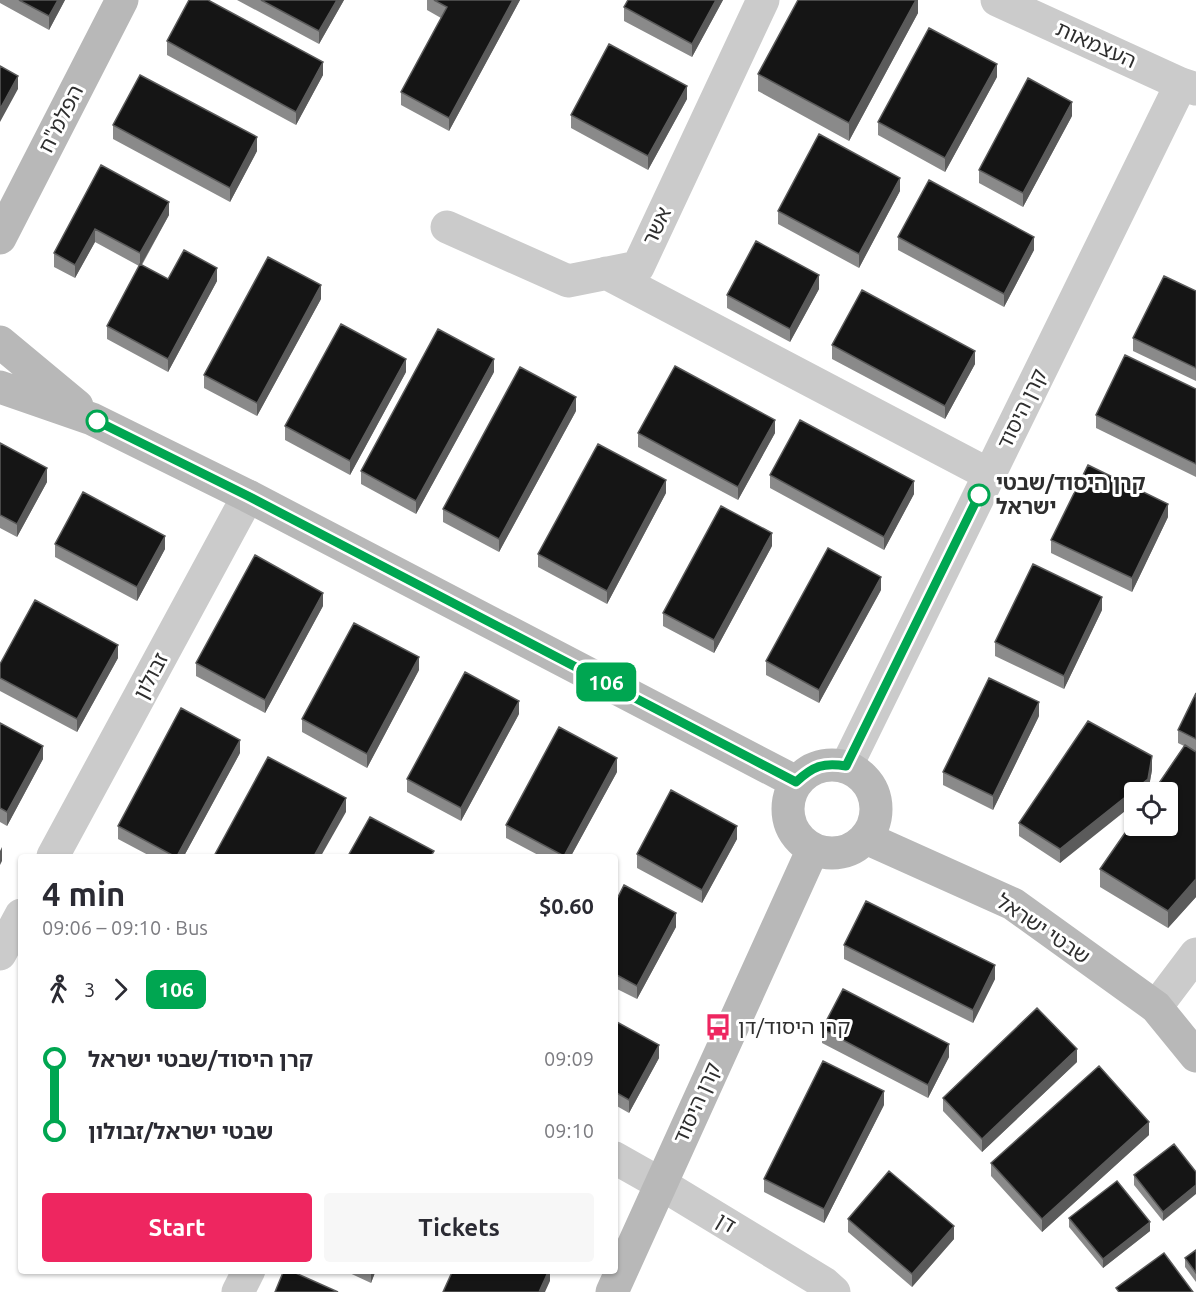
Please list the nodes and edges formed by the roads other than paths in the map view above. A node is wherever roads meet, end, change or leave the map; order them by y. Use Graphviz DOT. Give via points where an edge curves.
graph roads {
  1 [pos="122,0"];
  2 [pos="763,0"];
  3 [pos="997,0"];
  4 [pos="1189,86"];
  5 [pos="447,226"];
  6 [pos="0,238"];
  7 [pos="606,273"];
  8 [pos="0,342"];
  9 [pos="0,387"];
  10 [pos="92,419"];
  11 [pos="990,475"];
  12 [pos="248,496"];
  13 [pos="846,766"];
  14 [pos="796,782"];
  15 [pos="866,838"];
  16 [pos="813,849"];
  17 [pos="55,854"];
  18 [pos="18,921"];
  19 [pos="0,954"];
  20 [pos="1196,954"];
  21 [pos="1156,1007"];
  22 [pos="1196,1056"];
  23 [pos="618,1160"];
  24 [pos="661,1184"];
  25 [pos="247,1274"];
  26 [pos="238,1292"];
  27 [pos="612,1292"];
  28 [pos="834,1292"];
  1 -- 6 [label="street, הפלמ\"ח"];
  2 -- 7 [label="street, אשר" via="638,267"];
  3 -- 4 [label="street, העצמאות"];
  4 -- 11 [label="street, קרן היסוד"];
  5 -- 7 [label="street, אשר" via="568,281"];
  7 -- 11 [label="street"];
  8 -- 10 [label="street"];
  9 -- 10 [label="street"];
  10 -- 12 [label="street"];
  11 -- 13 [label="street, קרן היסוד"];
  12 -- 14 [label="street"];
  12 -- 17 [label="street, זבולון"];
  13 -- 14 [label="street" via="819,766"];
  13 -- 15 [label="street" via="859,773 875,797 874,826"];
  14 -- 16 [label="street" via="787,806 789,819 793,831"];
  15 -- 16 [label="street" via="841,852"];
  15 -- 21 [label="street, שבטי ישראל" via="1013,904"];
  16 -- 24 [label="street, קרן היסוד"];
  18 -- 19 [label="street"];
  20 -- 21 [label="street"];
  21 -- 22 [label="street, שבטי ישראל"];
  23 -- 24 [label="street, דן"];
  24 -- 27 [label="street, קרן היסוד"];
  24 -- 28 [label="street, דן"];
  25 -- 26 [label="street"];
}
